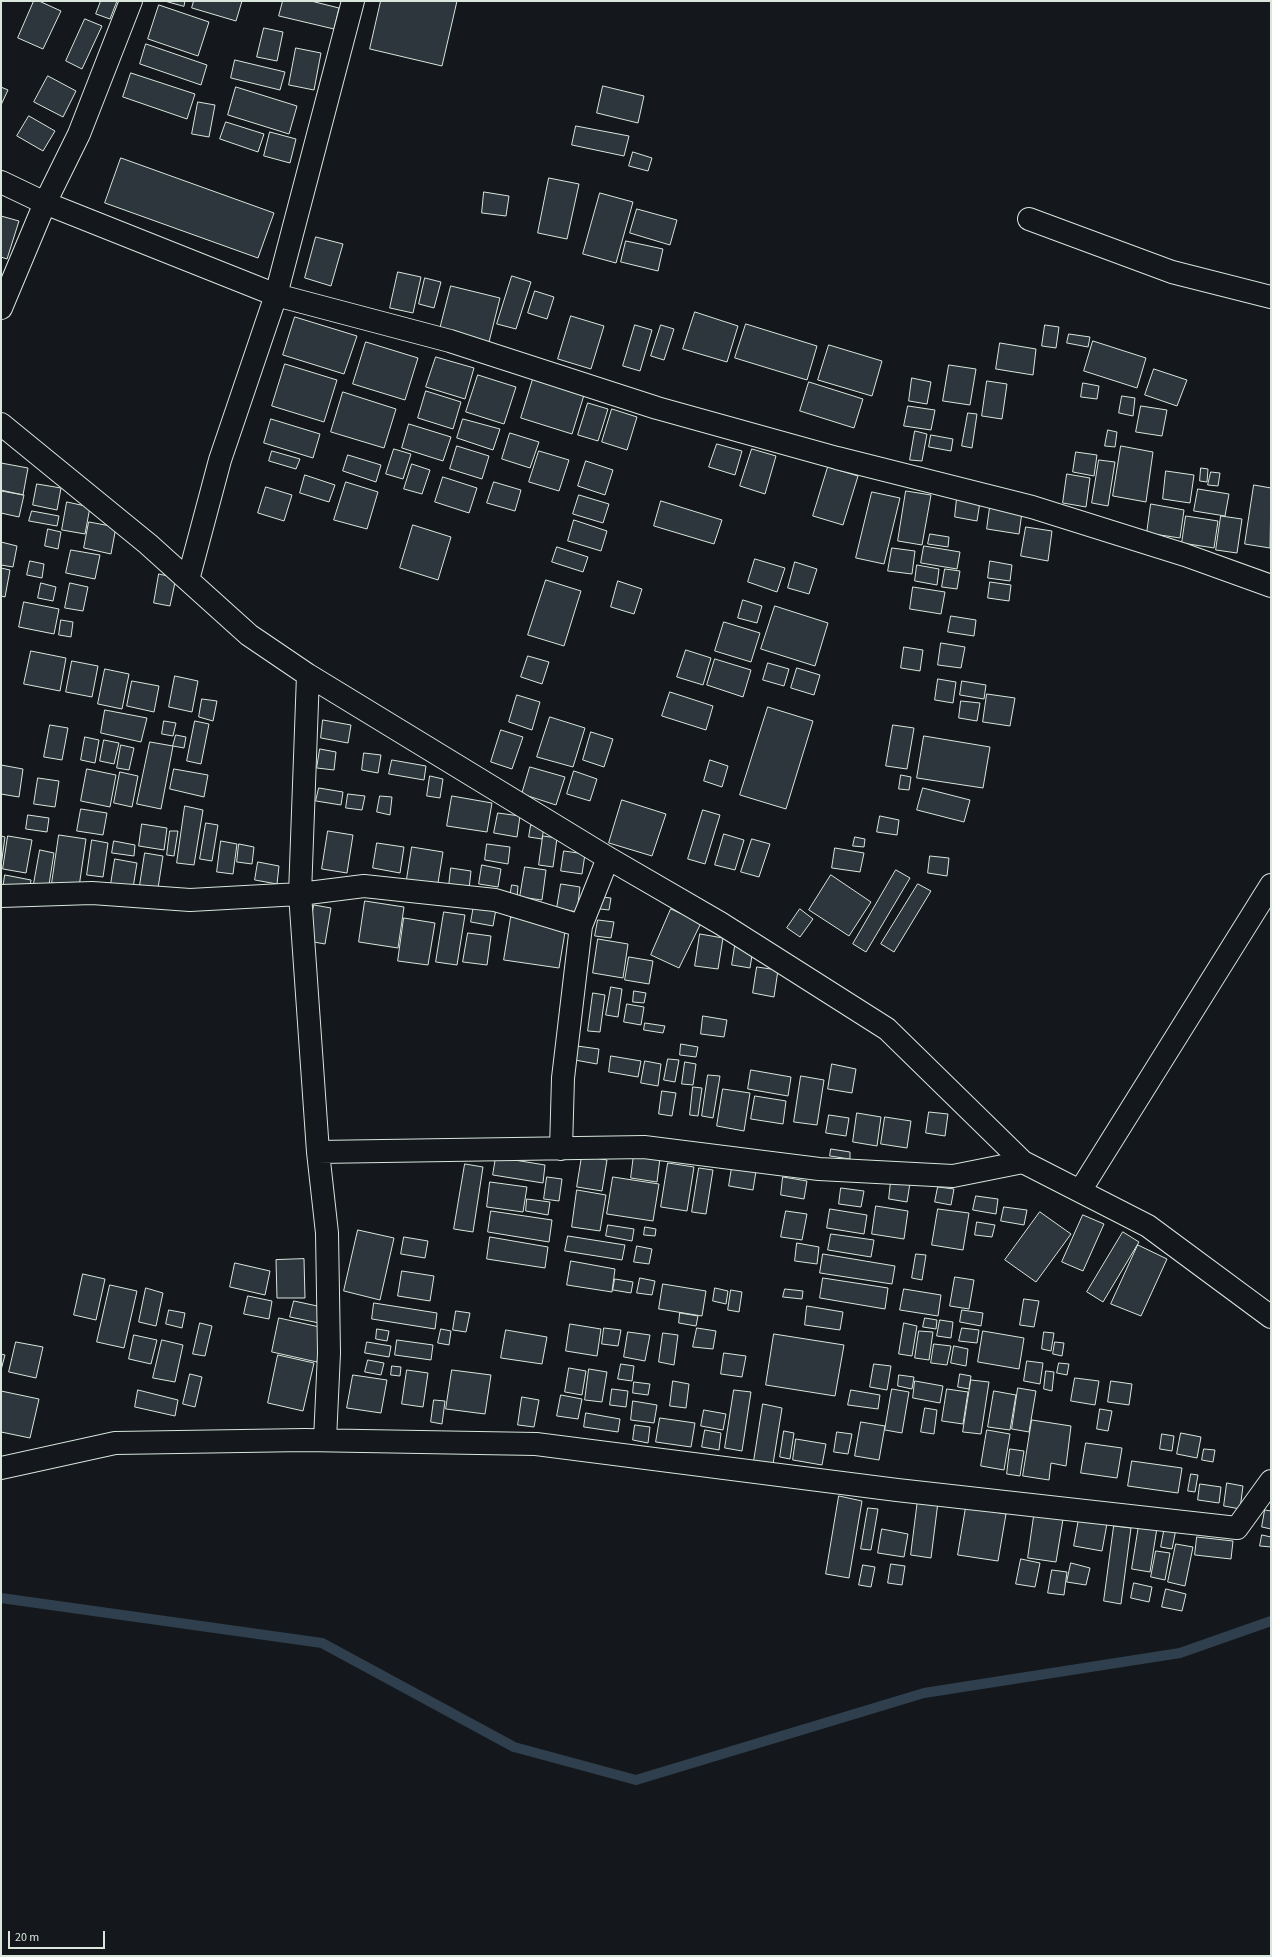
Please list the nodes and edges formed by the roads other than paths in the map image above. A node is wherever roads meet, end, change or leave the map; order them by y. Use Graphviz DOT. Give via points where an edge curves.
graph roads {
  1 [pos="131,1"];
  2 [pos="353,1"];
  3 [pos="1,182"];
  4 [pos="45,203"];
  5 [pos="1029,219"];
  6 [pos="276,295"];
  7 [pos="1271,297"];
  8 [pos="1,308"];
  9 [pos="1,424"];
  10 [pos="188,580"];
  11 [pos="1271,586"];
  12 [pos="308,675"];
  13 [pos="608,858"];
  14 [pos="1271,885"];
  15 [pos="300,894"];
  16 [pos="1,896"];
  17 [pos="581,926"];
  18 [pos="561,1149"];
  19 [pos="318,1152"];
  20 [pos="1023,1162"];
  21 [pos="1080,1191"];
  22 [pos="1271,1317"];
  23 [pos="325,1440"];
  24 [pos="1,1468"];
  25 [pos="1271,1481"];
  1 -- 4 [label="street" via="79,134"];
  2 -- 6 [label="street"];
  3 -- 4 [label="street"];
  4 -- 6 [label="street"];
  4 -- 8 [label="street"];
  5 -- 7 [label="street" via="1172,272"];
  6 -- 10 [label="street" via="220,460"];
  6 -- 11 [label="street" via="450,341 657,408 837,458 1032,507 1185,555"];
  9 -- 10 [label="street" via="148,544"];
  10 -- 12 [label="street" via="249,635"];
  12 -- 13 [label="street"];
  12 -- 15 [label="street"];
  13 -- 17 [label="street"];
  13 -- 20 [label="street" via="720,923 887,1029"];
  14 -- 21 [label="street"];
  15 -- 16 [label="street" via="190,900 92,893"];
  15 -- 17 [label="street" via="364,886 495,900"];
  15 -- 19 [label="street"];
  17 -- 18 [label="street" via="563,1078"];
  18 -- 19 [label="street"];
  18 -- 20 [label="street" via="644,1147 819,1169 953,1176"];
  19 -- 23 [label="street" via="327,1233 329,1353"];
  20 -- 21 [label="street"];
  21 -- 22 [label="street" via="1148,1226"];
  23 -- 24 [label="street" via="115,1443"];
  23 -- 25 [label="street" via="536,1444 897,1490 1237,1528"];
}
